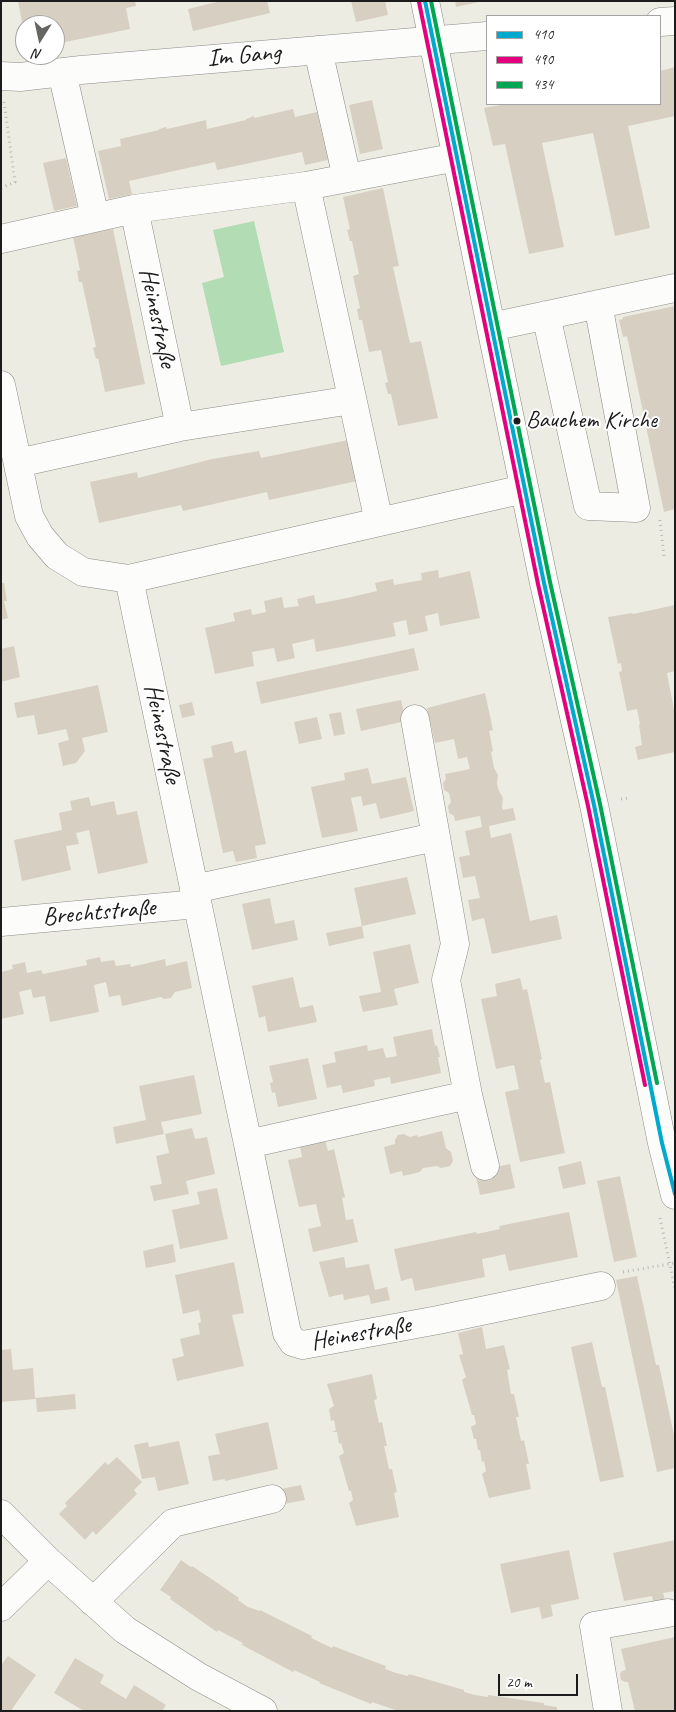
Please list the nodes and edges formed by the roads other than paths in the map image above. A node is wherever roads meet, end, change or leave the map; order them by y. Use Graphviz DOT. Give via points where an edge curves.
graph roads {
  1 [pos="425,1"];
  2 [pos="675,21"];
  3 [pos="661,22"];
  4 [pos="486,36"];
  5 [pos="434,40"];
  6 [pos="318,50"];
  7 [pos="62,72"];
  8 [pos="2,88"];
  9 [pos="457,157"];
  10 [pos="347,178"];
  11 [pos="306,186"];
  12 [pos="134,209"];
  13 [pos="95,217"];
  14 [pos="1,239"];
  15 [pos="675,288"];
  16 [pos="598,304"];
  17 [pos="546,315"];
  18 [pos="490,327"];
  19 [pos="1,385"];
  20 [pos="352,400"];
  21 [pos="180,427"];
  22 [pos="18,463"];
  23 [pos="524,489"];
  24 [pos="379,522"];
  25 [pos="129,579"];
  26 [pos="415,719"];
  27 [pos="435,837"];
  28 [pos="196,896"];
  29 [pos="1,922"];
  30 [pos="663,1082"];
  31 [pos="468,1095"];
  32 [pos="248,1144"];
  33 [pos="485,1166"];
  34 [pos="675,1195"];
  35 [pos="608,1280"];
  36 [pos="272,1499"];
  37 [pos="1,1514"];
  38 [pos="48,1561"];
  39 [pos="93,1602"];
  40 [pos="1,1607"];
  41 [pos="668,1613"];
  42 [pos="263,1711"];
  43 [pos="608,1711"];
  1 -- 5 [label="street"];
  2 -- 3 [label="street"];
  4 -- 5 [label="street, Im Gang"];
  5 -- 6 [label="street, Im Gang"];
  5 -- 9 [label="street"];
  6 -- 7 [label="street, Im Gang"];
  6 -- 10 [label="street"];
  7 -- 8 [label="street, Im Gang" via="20,77"];
  7 -- 13 [label="street"];
  9 -- 10 [label="street"];
  9 -- 18 [label="street"];
  10 -- 11 [label="street"];
  11 -- 12 [label="street"];
  11 -- 20 [label="street"];
  12 -- 13 [label="street"];
  12 -- 21 [label="street, Heinestraße"];
  13 -- 14 [label="street"];
  15 -- 16 [label="street"];
  16 -- 17 [label="street"];
  16 -- 17 [label="street" via="636,508 588,506"];
  17 -- 18 [label="street"];
  18 -- 23 [label="street"];
  19 -- 22 [label="street"];
  20 -- 21 [label="street"];
  20 -- 24 [label="street"];
  21 -- 22 [label="street"];
  22 -- 25 [label="street" via="29,516 57,556 82,572"];
  23 -- 24 [label="street"];
  23 -- 30 [label="street" via="594,805"];
  24 -- 25 [label="street"];
  25 -- 28 [label="street, Heinestraße"];
  26 -- 27 [label="street"];
  27 -- 28 [label="street"];
  27 -- 31 [label="street" via="455,944 446,980"];
  28 -- 29 [label="street, Brechtstraße"];
  28 -- 32 [label="street, Heinestraße"];
  30 -- 34 [label="street" via="662,1143"];
  31 -- 32 [label="street"];
  31 -- 33 [label="street"];
  32 -- 35 [label="street, Heinestraße" via="287,1333 293,1342 303,1346 438,1320"];
  36 -- 39 [label="street" via="173,1523"];
  37 -- 38 [label="street"];
  38 -- 39 [label="street"];
  38 -- 40 [label="street"];
  39 -- 42 [label="street" via="125,1630 199,1677"];
  41 -- 43 [label="street" via="594,1626"];
}
